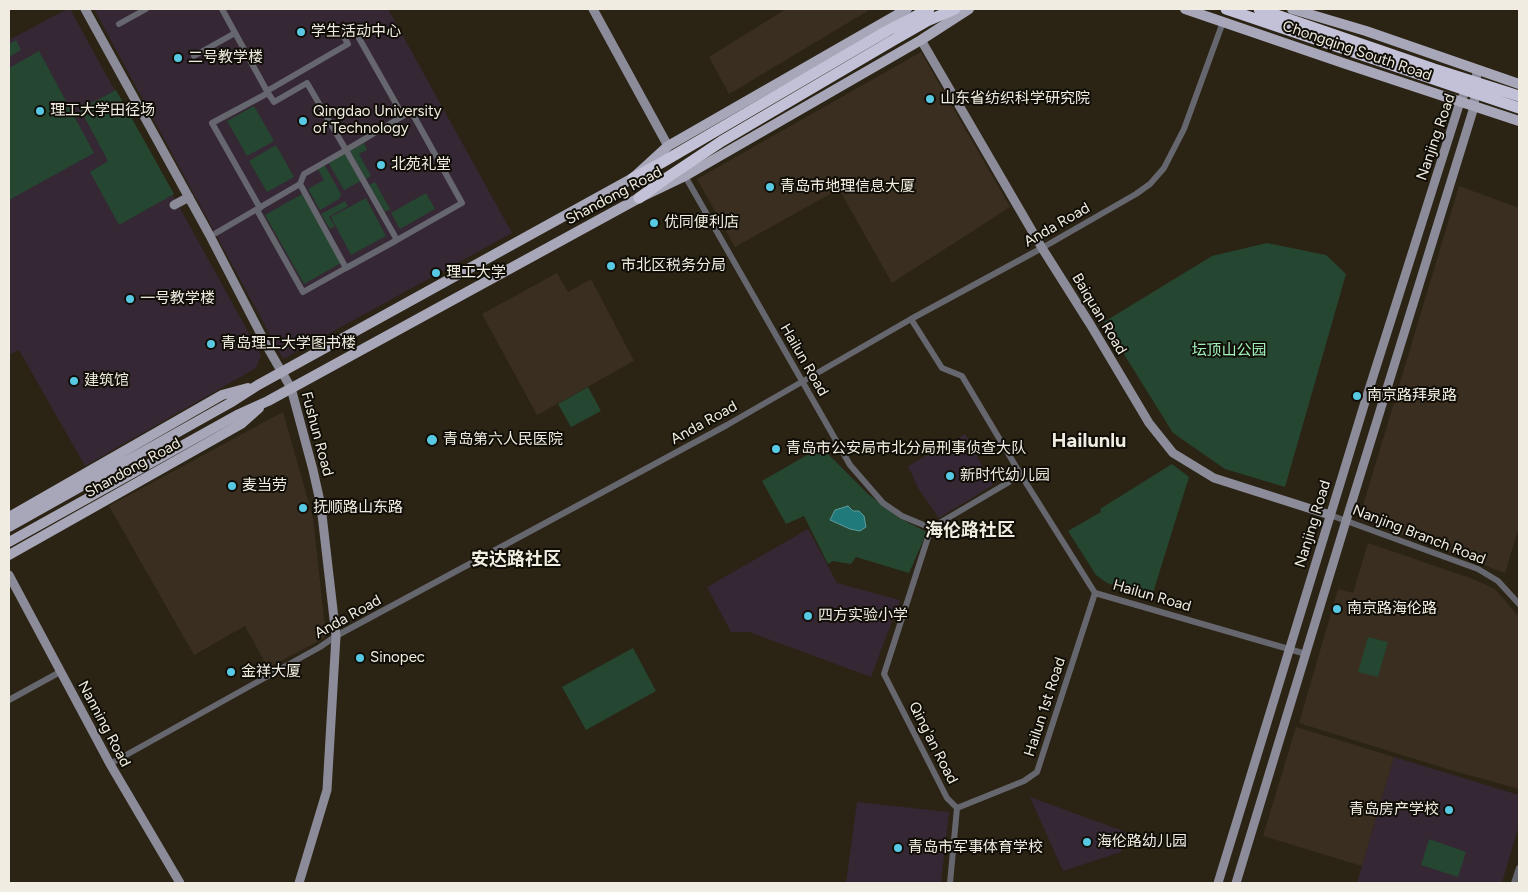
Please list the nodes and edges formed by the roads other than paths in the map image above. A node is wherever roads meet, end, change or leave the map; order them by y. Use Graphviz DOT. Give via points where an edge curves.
graph roads {
  1 [pos="85,9"];
  2 [pos="146,9"];
  3 [pos="222,9"];
  4 [pos="593,9"];
  5 [pos="907,9"];
  6 [pos="929,9"];
  7 [pos="955,9"];
  8 [pos="969,9"];
  9 [pos="1185,9"];
  10 [pos="1226,9"];
  11 [pos="1258,9"];
  12 [pos="1292,9"];
  13 [pos="1223,22"];
  14 [pos="119,24"];
  15 [pos="235,33"];
  16 [pos="921,40"];
  17 [pos="194,56"];
  18 [pos="1477,70"];
  19 [pos="1519,84"];
  20 [pos="268,92"];
  21 [pos="1519,96"];
  22 [pos="1460,102"];
  23 [pos="1474,107"];
  24 [pos="1519,108"];
  25 [pos="402,116"];
  26 [pos="1519,121"];
  27 [pos="719,136"];
  28 [pos="668,146"];
  29 [pos="346,150"];
  30 [pos="685,176"];
  31 [pos="633,178"];
  32 [pos="300,184"];
  33 [pos="189,197"];
  34 [pos="639,198"];
  35 [pos="174,205"];
  36 [pos="258,209"];
  37 [pos="213,235"];
  38 [pos="397,240"];
  39 [pos="1042,248"];
  40 [pos="346,268"];
  41 [pos="911,319"];
  42 [pos="282,372"];
  43 [pos="802,383"];
  44 [pos="258,385"];
  45 [pos="291,388"];
  46 [pos="268,401"];
  47 [pos="1021,475"];
  48 [pos="1330,515"];
  49 [pos="9,517"];
  50 [pos="1346,521"];
  51 [pos="9,527"];
  52 [pos="931,528"];
  53 [pos="9,542"];
  54 [pos="9,555"];
  55 [pos="9,576"];
  56 [pos="1095,593"];
  57 [pos="1519,604"];
  58 [pos="336,636"];
  59 [pos="1289,650"];
  60 [pos="1306,654"];
  61 [pos="60,672"];
  62 [pos="9,700"];
  63 [pos="110,764"];
  64 [pos="957,808"];
  65 [pos="1519,868"];
  66 [pos="180,883"];
  67 [pos="299,883"];
  68 [pos="950,883"];
  69 [pos="1218,883"];
  70 [pos="1236,883"];
  71 [pos="1514,883"];
  1 -- 33 [label="main road, Fushun Road"];
  2 -- 14 [label="street"];
  3 -- 15 [label="street"];
  4 -- 28 [label="main road"];
  5 -- 28 [label="main road, Shandong Road"];
  6 -- 27 [label="highway" via="886,31"];
  7 -- 27 [label="highway" via="927,21"];
  8 -- 16 [label="main road, Shandong Road"];
  9 -- 13 [label="main road, Chongqing South Road"];
  10 -- 24 [label="highway, bridge"];
  11 -- 21 [label="highway, bridge"];
  12 -- 18 [label="main road, Chongqing South Road"];
  13 -- 22 [label="main road, Chongqing South Road"];
  13 -- 39 [label="street, Anda Road" via="1184,129 1158,176 1136,194"];
  15 -- 17 [label="street"];
  15 -- 20 [label="street"];
  16 -- 30 [label="main road, Shandong Road"];
  16 -- 39 [label="main road, Baiquan Road"];
  18 -- 19 [label="main road, Chongqing South Road"];
  18 -- 22 [label="main road, Nanjing Road"];
  18 -- 23 [label="main road, Nanjing Road"];
  20 -- 25 [label="street" via="348,44 344,37 355,31"];
  20 -- 29 [label="street" via="274,102 307,83"];
  20 -- 36 [label="street" via="212,123"];
  22 -- 23 [label="main road, Chongqing South Road"];
  22 -- 48 [label="main road, Nanjing Road"];
  23 -- 26 [label="main road, Chongqing South Road"];
  23 -- 50 [label="main road, Nanjing Road"];
  25 -- 29 [label="street"];
  25 -- 38 [label="street" via="411,111 462,203"];
  27 -- 31 [label="highway"];
  27 -- 34 [label="highway"];
  28 -- 31 [label="main road, Shandong Road"];
  29 -- 32 [label="street" via="304,174"];
  29 -- 38 [label="street"];
  30 -- 34 [label="main road, Shandong Road"];
  30 -- 43 [label="street, Hailun Road"];
  31 -- 42 [label="main road, Shandong Road"];
  32 -- 36 [label="street"];
  32 -- 40 [label="street"];
  33 -- 35 [label="main road"];
  33 -- 37 [label="main road, Fushun Road"];
  34 -- 45 [label="main road, Shandong Road"];
  36 -- 37 [label="street"];
  36 -- 40 [label="street" via="303,292"];
  37 -- 42 [label="main road, Fushun Road"];
  38 -- 40 [label="street"];
  39 -- 41 [label="street, Anda Road"];
  39 -- 48 [label="main road, Baiquan Road" via="1149,423 1173,453 1214,478"];
  41 -- 43 [label="street, Anda Road"];
  41 -- 47 [label="street, Hailun Road" via="942,368 962,376"];
  42 -- 44 [label="main road, Shandong Road"];
  42 -- 45 [label="main road, Fushun Road"];
  43 -- 52 [label="street, Hailun Road" via="853,470 883,503 902,516"];
  43 -- 58 [label="street, Anda Road"];
  44 -- 49 [label="main road, Shandong Road" via="222,395"];
  44 -- 51 [label="main road, Shandong Road" via="230,404"];
  45 -- 46 [label="main road, Shandong Road"];
  45 -- 58 [label="main road, Fushun Road" via="321,506"];
  46 -- 53 [label="main road, Shandong Road"];
  46 -- 54 [label="main road, Shandong Road" via="241,424"];
  47 -- 52 [label="street"];
  47 -- 56 [label="street, Hailun Road"];
  48 -- 50 [label="street, Nanjing Branch Road"];
  48 -- 59 [label="main road, Nanjing Road"];
  50 -- 57 [label="street, Nanjing Branch Road" via="1478,569 1498,581"];
  50 -- 60 [label="main road, Nanjing Road"];
  52 -- 64 [label="street, Qing'an Road" via="884,674 947,798"];
  55 -- 61 [label="main road, Nanning Road"];
  56 -- 59 [label="street, Hailun Road"];
  56 -- 64 [label="street, Hailun 1st Road" via="1037,772 1024,781"];
  58 -- 63 [label="street, Anda Road"];
  58 -- 67 [label="main road, Fushun Road" via="327,790"];
  59 -- 60 [label="street, Hailun Road"];
  59 -- 69 [label="main road, Nanjing Road"];
  60 -- 70 [label="main road, Nanjing Road"];
  61 -- 62 [label="street"];
  61 -- 63 [label="main road, Nanning Road"];
  63 -- 66 [label="main road, Nanning Road"];
  64 -- 68 [label="street"];
  65 -- 71 [label="street"];
}
